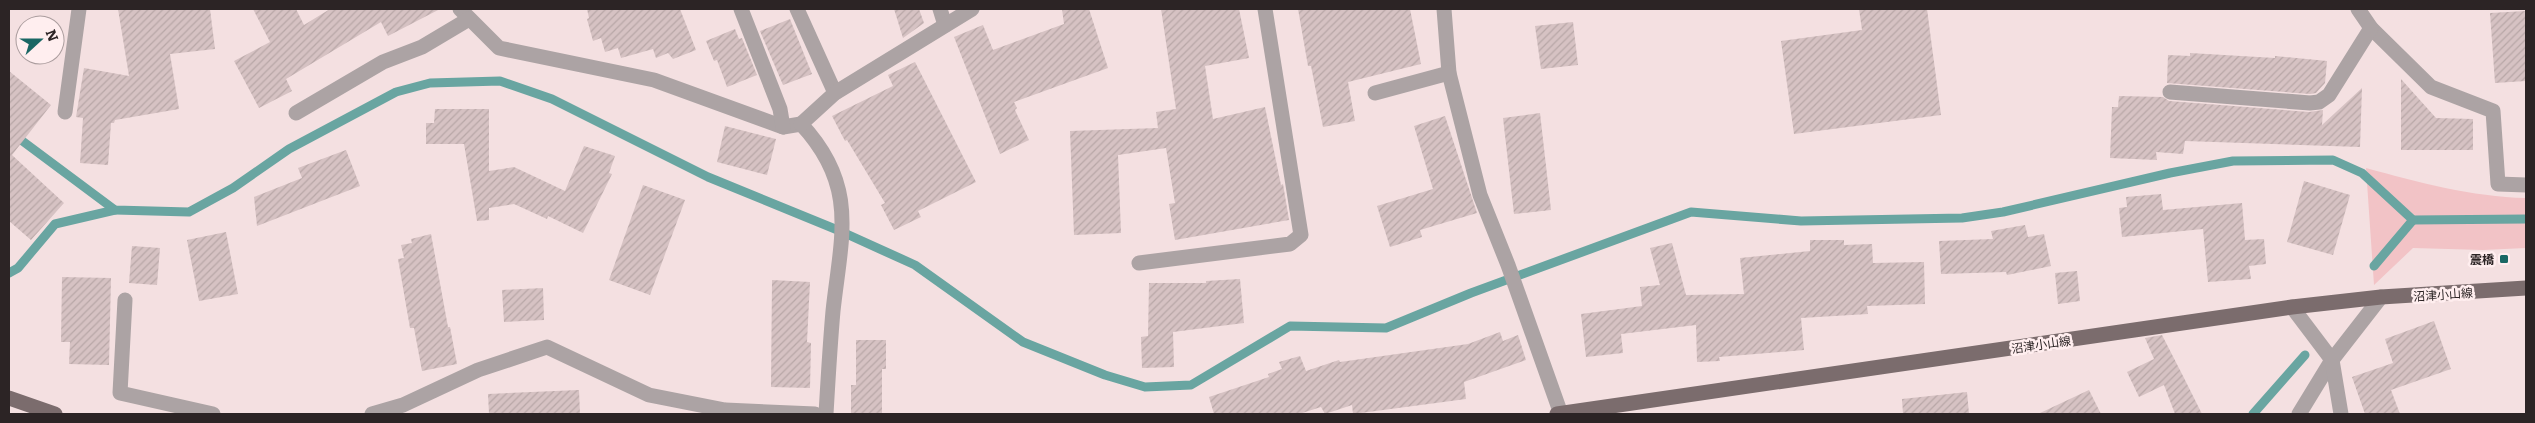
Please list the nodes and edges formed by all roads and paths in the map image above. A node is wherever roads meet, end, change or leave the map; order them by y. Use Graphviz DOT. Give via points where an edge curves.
graph roads {
  1 [pos="79,9"];
  2 [pos="741,9"];
  3 [pos="797,9"];
  4 [pos="940,9"];
  5 [pos="972,9"];
  6 [pos="1264,9"];
  7 [pos="1444,9"];
  8 [pos="2358,9"];
  9 [pos="465,14"];
  10 [pos="945,25"];
  11 [pos="2372,28"];
  12 [pos="1449,74"];
  13 [pos="2170,92"];
  14 [pos="835,93"];
  15 [pos="1375,93"];
  16 [pos="65,112"];
  17 [pos="296,113"];
  18 [pos="801,124"];
  19 [pos="783,127"];
  20 [pos="2526,185"];
  21 [pos="1139,263"];
  22 [pos="2526,288"];
  23 [pos="2381,298"];
  24 [pos="125,300"];
  25 [pos="2292,307"];
  26 [pos="2332,360"];
  27 [pos="9,398"];
  28 [pos="55,414"];
  29 [pos="213,414"];
  30 [pos="372,414"];
  31 [pos="815,414"];
  32 [pos="826,414"];
  33 [pos="1559,414"];
  34 [pos="2299,414"];
  35 [pos="2341,414"];
  1 -- 16 [label="street"];
  2 -- 19 [label="street" via="780,109"];
  3 -- 14 [label="street"];
  4 -- 10 [label="street"];
  5 -- 10 [label="street"];
  6 -- 21 [label="street" via="1301,235 1290,244"];
  7 -- 12 [label="street"];
  8 -- 11 [label="street"];
  9 -- 17 [label="street" via="422,46 383,62"];
  9 -- 19 [label="street" via="500,48 654,80"];
  10 -- 14 [label="street"];
  11 -- 13 [label="street" via="2329,95 2319,102"];
  11 -- 20 [label="street" via="2431,87 2493,111 2498,184"];
  12 -- 15 [label="street"];
  12 -- 33 [label="street" via="1480,195 1508,265"];
  14 -- 18 [label="street"];
  18 -- 19 [label="street"];
  18 -- 32 [label="street" via="816,140 830,166 841,198 844,222"];
  22 -- 23 [label="main road, 沼津小山線"];
  23 -- 25 [label="main road, 沼津小山線"];
  23 -- 26 [label="street"];
  24 -- 29 [label="street" via="120,392"];
  25 -- 26 [label="street"];
  25 -- 33 [label="main road, 沼津小山線"];
  26 -- 34 [label="street"];
  26 -- 35 [label="street"];
  27 -- 28 [label="main road"];
  30 -- 31 [label="street" via="403,405 478,370 547,347 649,395 726,410"];
}
